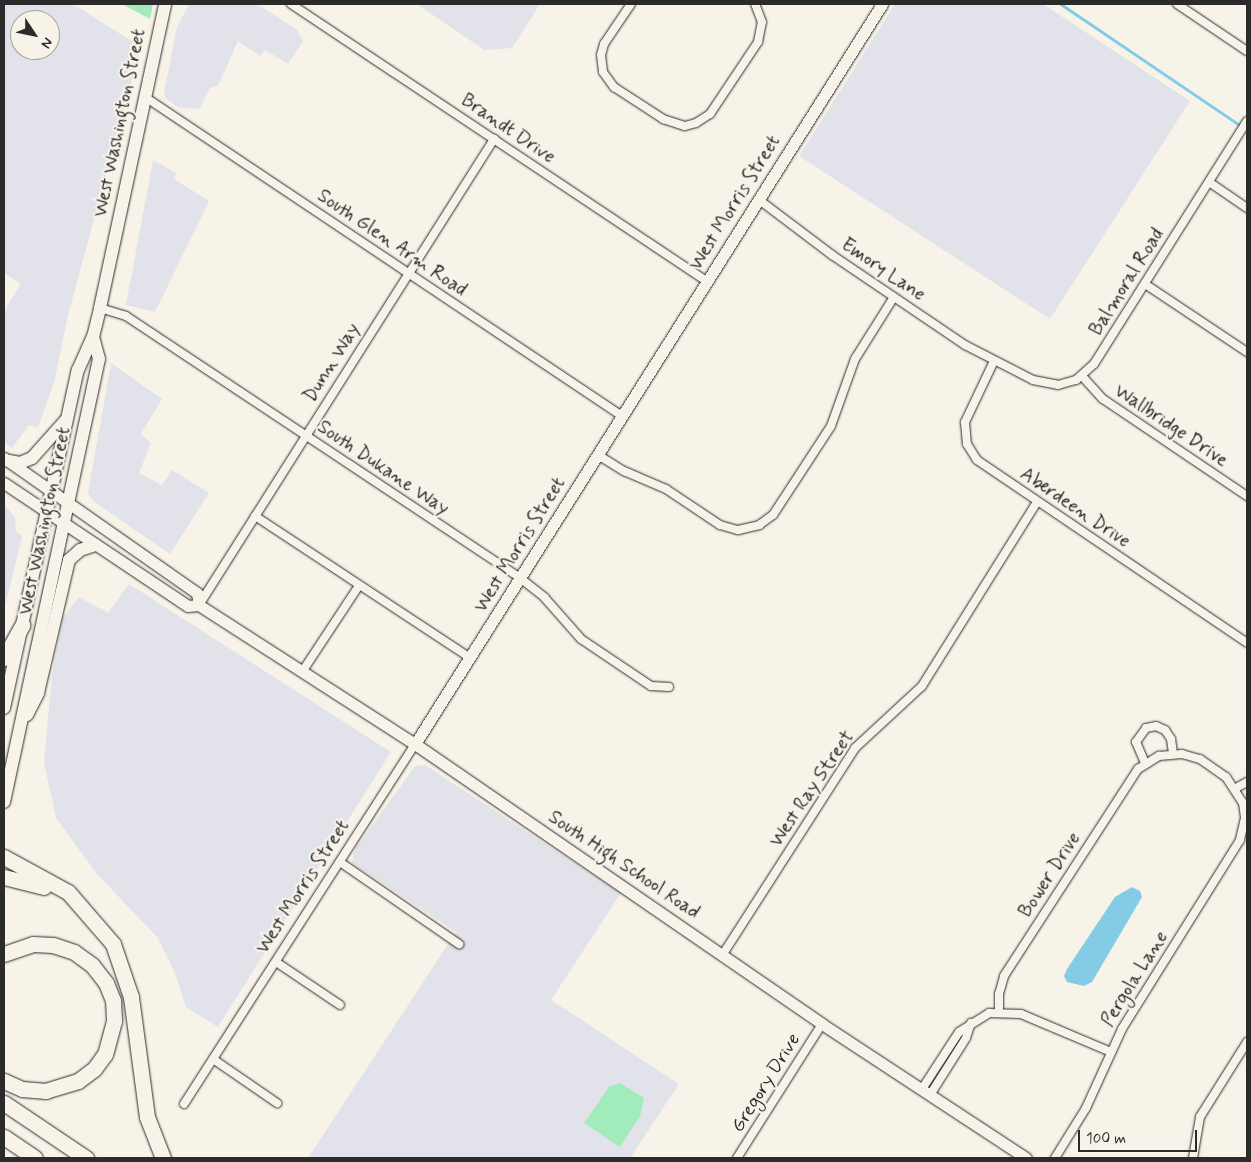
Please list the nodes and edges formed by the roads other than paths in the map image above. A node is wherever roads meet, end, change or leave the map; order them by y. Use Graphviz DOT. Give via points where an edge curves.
graph roads {
  1 [pos="165,4"];
  2 [pos="291,4"];
  3 [pos="631,4"];
  4 [pos="755,4"];
  5 [pos="1177,4"];
  6 [pos="880,5"];
  7 [pos="1247,51"];
  8 [pos="145,97"];
  9 [pos="1247,121"];
  10 [pos="494,139"];
  11 [pos="1209,182"];
  12 [pos="758,199"];
  13 [pos="1247,208"];
  14 [pos="408,274"];
  15 [pos="707,281"];
  16 [pos="1145,284"];
  17 [pos="894,297"];
  18 [pos="100,308"];
  19 [pos="93,337"];
  20 [pos="1247,352"];
  21 [pos="994,361"];
  22 [pos="1082,376"];
  23 [pos="622,416"];
  24 [pos="67,419"];
  25 [pos="306,436"];
  26 [pos="598,455"];
  27 [pos="6,460"];
  28 [pos="4,483"];
  29 [pos="52,489"];
  30 [pos="1247,496"];
  31 [pos="69,501"];
  32 [pos="1037,502"];
  33 [pos="47,512"];
  34 [pos="255,516"];
  35 [pos="64,524"];
  36 [pos="95,545"];
  37 [pos="520,578"];
  38 [pos="358,587"];
  39 [pos="199,605"];
  40 [pos="22,625"];
  41 [pos="1247,643"];
  42 [pos="4,658"];
  43 [pos="470,658"];
  44 [pos="302,672"];
  45 [pos="669,687"];
  46 [pos="4,708"];
  47 [pos="18,733"];
  48 [pos="414,744"];
  49 [pos="1173,754"];
  50 [pos="1145,764"];
  51 [pos="1213,767"];
  52 [pos="1247,782"];
  53 [pos="1236,788"];
  54 [pos="4,802"];
  55 [pos="1246,818"];
  56 [pos="4,857"];
  57 [pos="340,862"];
  58 [pos="4,877"];
  59 [pos="79,904"];
  60 [pos="459,944"];
  61 [pos="4,954"];
  62 [pos="723,954"];
  63 [pos="276,962"];
  64 [pos="340,1005"];
  65 [pos="999,1011"];
  66 [pos="822,1024"];
  67 [pos="1247,1042"];
  68 [pos="1111,1052"];
  69 [pos="213,1059"];
  70 [pos="4,1081"];
  71 [pos="926,1092"];
  72 [pos="4,1103"];
  73 [pos="277,1103"];
  74 [pos="184,1104"];
  75 [pos="4,1137"];
  76 [pos="1021,1157"];
  77 [pos="35,1158"];
  78 [pos="86,1158"];
  79 [pos="163,1158"];
  80 [pos="737,1158"];
  81 [pos="1055,1158"];
  82 [pos="1192,1158"];
  1 -- 8 [label="main road, West Washington Street"];
  2 -- 10 [label="street, Brandt Drive"];
  3 -- 4 [label="street" via="604,44 603,69 614,87 663,120 677,125 692,124 712,111 758,42 762,22"];
  5 -- 7 [label="street"];
  6 -- 12 [label="street, West Morris Street"];
  8 -- 14 [label="street, South Glen Arm Road"];
  8 -- 18 [label="main road, West Washington Street"];
  9 -- 11 [label="street, Balmoral Road"];
  10 -- 14 [label="street, Dunn Way"];
  10 -- 15 [label="street, Brandt Drive"];
  11 -- 13 [label="street"];
  11 -- 16 [label="street, Balmoral Road"];
  12 -- 15 [label="street, West Morris Street"];
  12 -- 17 [label="street, Emory Lane" via="832,256"];
  14 -- 23 [label="street, South Glen Arm Road"];
  14 -- 25 [label="street, Dunn Way"];
  15 -- 23 [label="street, West Morris Street"];
  16 -- 20 [label="street"];
  16 -- 22 [label="street, Balmoral Road" via="1094,364"];
  17 -- 21 [label="street, Emory Lane"];
  17 -- 26 [label="street" via="855,358 831,426 771,517 756,527 734,529 717,524 684,501"];
  18 -- 19 [label="main road, West Washington Street"];
  18 -- 25 [label="street, South Dukane Way" via="126,316"];
  19 -- 24 [label="main road, West Washington Street" via="78,370"];
  19 -- 31 [label="main road, West Washington Street" via="99,359"];
  21 -- 22 [label="street, Balmoral Road" via="1044,384 1066,384"];
  21 -- 32 [label="street, Aberdeen Drive" via="968,411 964,426 967,444 982,465"];
  22 -- 30 [label="street, Wallbridge Drive" via="1102,399"];
  23 -- 26 [label="street, West Morris Street"];
  24 -- 27 [label="main road" via="35,456 24,462"];
  24 -- 29 [label="main road, West Washington Street"];
  25 -- 34 [label="street, Dunn Way"];
  25 -- 37 [label="street, South Dukane Way"];
  26 -- 37 [label="street, West Morris Street"];
  27 -- 29 [label="street, South High School Road"];
  28 -- 33 [label="street, South High School Road"];
  29 -- 31 [label="street, South High School Road"];
  29 -- 33 [label="main road, West Washington Street"];
  31 -- 35 [label="main road, West Washington Street"];
  31 -- 39 [label="street, South High School Road" via="197,593"];
  32 -- 41 [label="street, Aberdeen Drive"];
  32 -- 62 [label="street, West Ray Street" via="922,686 853,750"];
  33 -- 35 [label="street, South High School Road"];
  33 -- 40 [label="main road, West Washington Street"];
  34 -- 38 [label="street"];
  34 -- 39 [label="street, Dunn Way"];
  35 -- 36 [label="street, South High School Road"];
  35 -- 47 [label="main road, West Washington Street"];
  36 -- 39 [label="street, South High School Road" via="188,606"];
  36 -- 47 [label="main road" via="80,550 69,560 38,693"];
  37 -- 43 [label="street, West Morris Street"];
  37 -- 45 [label="street, South Dukane Way" via="544,597 584,641 653,687"];
  38 -- 43 [label="street"];
  38 -- 44 [label="street"];
  39 -- 44 [label="street, South High School Road"];
  40 -- 42 [label="highway"];
  40 -- 46 [label="main road, West Washington Street"];
  43 -- 48 [label="street, West Morris Street"];
  44 -- 48 [label="street, South High School Road"];
  47 -- 54 [label="main road, West Washington Street"];
  48 -- 57 [label="street, West Morris Street"];
  48 -- 62 [label="street, South High School Road"];
  49 -- 50 [label="street, Bower Drive"];
  49 -- 50 [label="street" via="1171,739 1164,730 1156,726 1146,728 1136,742"];
  49 -- 51 [label="street, Bower Drive" via="1193,756"];
  50 -- 65 [label="street, Bower Drive" via="1134,775 1004,976"];
  51 -- 53 [label="street, Pergola Lane"];
  52 -- 53 [label="street"];
  53 -- 55 [label="street, Pergola Lane"];
  55 -- 68 [label="street, Pergola Lane" via="1236,846 1122,1029"];
  56 -- 59 [label="highway" via="53,882"];
  57 -- 60 [label="street"];
  57 -- 63 [label="street, West Morris Street"];
  58 -- 59 [label="highway" via="38,885"];
  59 -- 79 [label="highway" via="113,944 126,973 134,1008 144,1104"];
  61 -- 70 [label="highway" via="33,944 53,945 74,952 92,965 106,983 113,1000 114,1021 105,1054 78,1082 46,1091 22,1089"];
  62 -- 66 [label="street, South High School Road"];
  63 -- 64 [label="street"];
  63 -- 69 [label="street, West Morris Street"];
  65 -- 68 [label="street" via="1023,1014"];
  65 -- 71 [label="street" via="989,1013 959,1032"];
  66 -- 71 [label="street, South High School Road"];
  66 -- 80 [label="street, Gregory Drive"];
  67 -- 82 [label="street" via="1200,1117"];
  68 -- 81 [label="street, Pergola Lane" via="1086,1108"];
  69 -- 73 [label="street"];
  69 -- 74 [label="street, West Morris Street"];
  71 -- 76 [label="street, South High School Road"];
  72 -- 78 [label="highway"];
  75 -- 77 [label="highway"];
}
